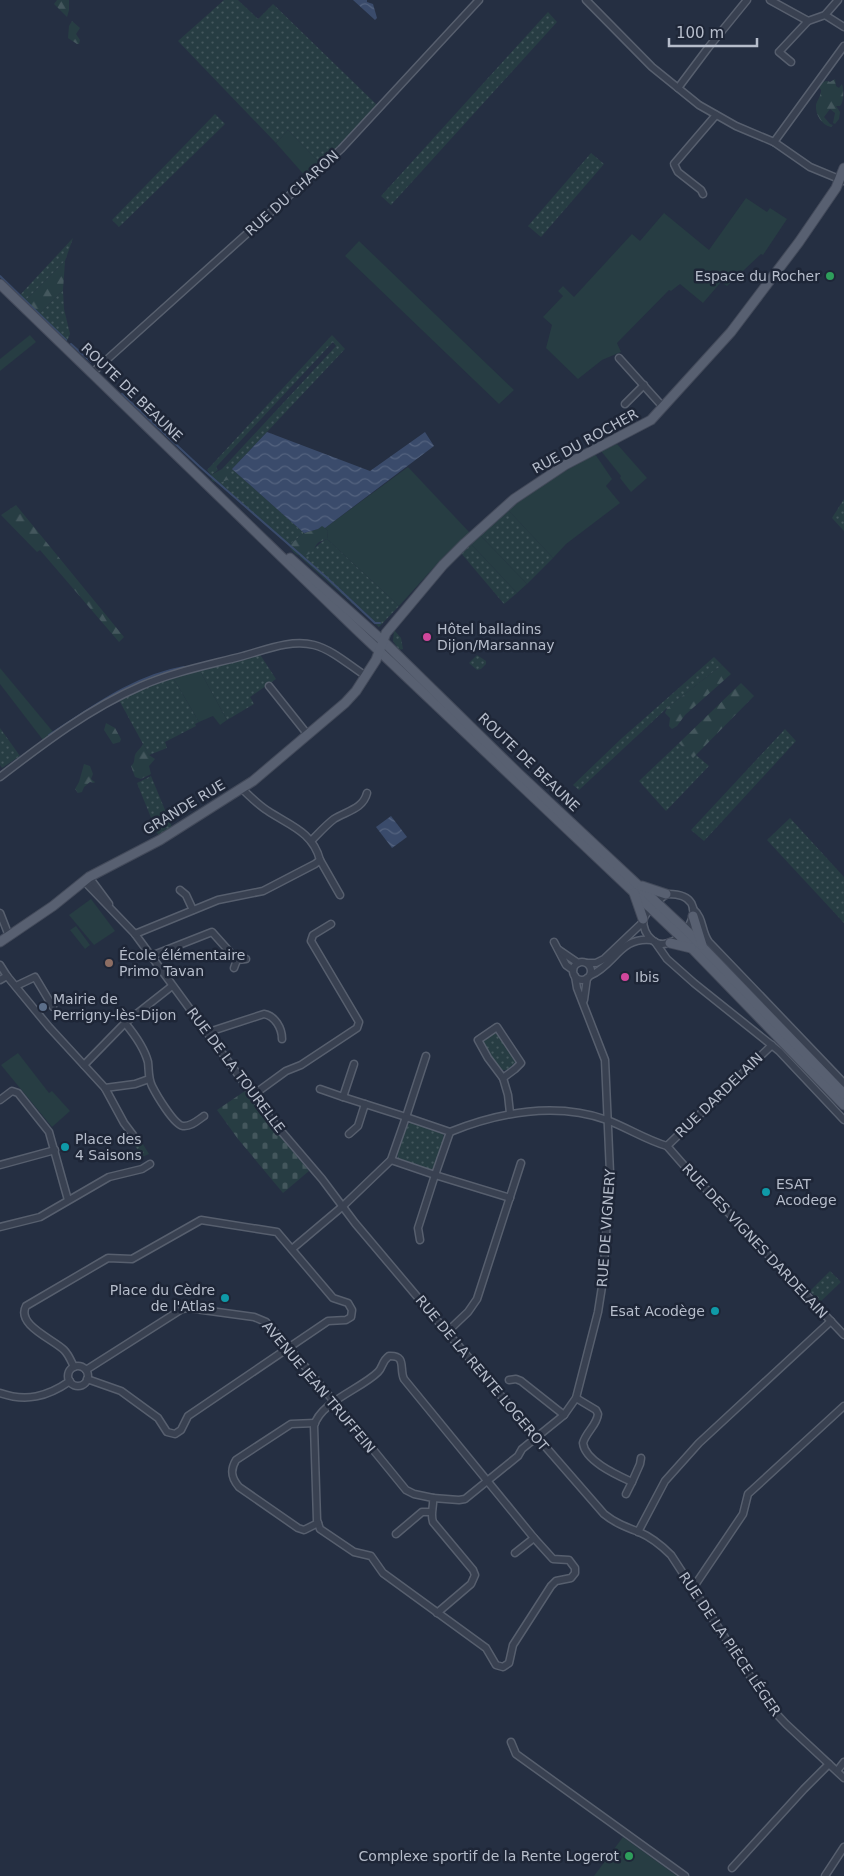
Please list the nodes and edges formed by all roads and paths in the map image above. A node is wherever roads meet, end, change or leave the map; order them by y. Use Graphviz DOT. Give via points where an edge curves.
graph roads {
  1 [pos="479,0"];
  2 [pos="586,0"];
  3 [pos="747,0"];
  4 [pos="770,0"];
  5 [pos="838,0"];
  6 [pos="825,14"];
  7 [pos="808,21"];
  8 [pos="844,27"];
  9 [pos="844,46"];
  10 [pos="790,62"];
  11 [pos="678,88"];
  12 [pos="716,115"];
  13 [pos="774,142"];
  14 [pos="844,168"];
  15 [pos="842,180"];
  16 [pos="703,194"];
  17 [pos="0,284"];
  18 [pos="619,358"];
  19 [pos="92,372"];
  20 [pos="644,385"];
  21 [pos="625,404"];
  22 [pos="663,406"];
  23 [pos="244,520"];
  24 [pos="383,641"];
  25 [pos="380,651"];
  26 [pos="366,676"];
  27 [pos="268,686"];
  28 [pos="308,735"];
  29 [pos="0,777"];
  30 [pos="241,788"];
  31 [pos="367,793"];
  32 [pos="311,841"];
  33 [pos="320,860"];
  34 [pos="86,879"];
  35 [pos="635,888"];
  36 [pos="180,890"];
  37 [pos="666,894"];
  38 [pos="340,895"];
  39 [pos="654,904"];
  40 [pos="192,910"];
  41 [pos="0,913"];
  42 [pos="693,913"];
  43 [pos="643,920"];
  44 [pos="331,924"];
  45 [pos="683,933"];
  46 [pos="135,934"];
  47 [pos="9,936"];
  48 [pos="654,941"];
  49 [pos="0,942"];
  50 [pos="554,942"];
  51 [pos="668,943"];
  52 [pos="693,949"];
  53 [pos="704,949"];
  54 [pos="558,950"];
  55 [pos="151,956"];
  56 [pos="246,958"];
  57 [pos="667,959"];
  58 [pos="237,960"];
  59 [pos="578,962"];
  60 [pos="587,963"];
  61 [pos="0,965"];
  62 [pos="234,968"];
  63 [pos="574,973"];
  64 [pos="7,976"];
  65 [pos="589,976"];
  66 [pos="0,980"];
  67 [pos="16,986"];
  68 [pos="172,986"];
  69 [pos="584,1004"];
  70 [pos="53,1007"];
  71 [pos="125,1023"];
  72 [pos="210,1034"];
  73 [pos="282,1039"];
  74 [pos="772,1045"];
  75 [pos="426,1056"];
  76 [pos="354,1064"];
  77 [pos="84,1065"];
  78 [pos="503,1078"];
  79 [pos="149,1079"];
  80 [pos="844,1083"];
  81 [pos="105,1088"];
  82 [pos="320,1089"];
  83 [pos="844,1094"];
  84 [pos="254,1095"];
  85 [pos="343,1097"];
  86 [pos="0,1100"];
  87 [pos="365,1104"];
  88 [pos="844,1105"];
  89 [pos="510,1114"];
  90 [pos="204,1116"];
  91 [pos="406,1117"];
  92 [pos="844,1120"];
  93 [pos="609,1121"];
  94 [pos="450,1132"];
  95 [pos="349,1134"];
  96 [pos="133,1135"];
  97 [pos="667,1146"];
  98 [pos="55,1150"];
  99 [pos="391,1160"];
  100 [pos="521,1163"];
  101 [pos="150,1164"];
  102 [pos="0,1165"];
  103 [pos="436,1174"];
  104 [pos="510,1198"];
  105 [pos="68,1200"];
  106 [pos="343,1206"];
  107 [pos="0,1227"];
  108 [pos="420,1240"];
  109 [pos="292,1249"];
  110 [pos="831,1321"];
  111 [pos="447,1332"];
  112 [pos="844,1335"];
  113 [pos="289,1348"];
  114 [pos="74,1367"];
  115 [pos="86,1370"];
  116 [pos="86,1379"];
  117 [pos="508,1380"];
  118 [pos="70,1381"];
  119 [pos="0,1393"];
  120 [pos="576,1398"];
  121 [pos="334,1402"];
  122 [pos="844,1406"];
  123 [pos="564,1415"];
  124 [pos="315,1423"];
  125 [pos="538,1438"];
  126 [pos="641,1458"];
  127 [pos="488,1481"];
  128 [pos="632,1482"];
  129 [pos="406,1490"];
  130 [pos="626,1494"];
  131 [pos="433,1498"];
  132 [pos="431,1512"];
  133 [pos="318,1523"];
  134 [pos="630,1530"];
  135 [pos="638,1532"];
  136 [pos="396,1534"];
  137 [pos="534,1538"];
  138 [pos="516,1553"];
  139 [pos="693,1588"];
  140 [pos="437,1613"];
  141 [pos="511,1742"];
  142 [pos="844,1762"];
  143 [pos="829,1764"];
  144 [pos="836,1771"];
  145 [pos="844,1778"];
  146 [pos="844,1847"];
  147 [pos="732,1868"];
  148 [pos="685,1876"];
  149 [pos="825,1876"];
  1 -- 19 [label="street, RUE DU CHARON" via="342,149"];
  2 -- 11 [label="street" via="652,67"];
  3 -- 11 [label="street"];
  4 -- 7 [label="street"];
  5 -- 6 [label="street"];
  6 -- 7 [label="street"];
  6 -- 8 [label="street"];
  7 -- 10 [label="street" via="779,52"];
  9 -- 13 [label="street"];
  11 -- 12 [label="street"];
  12 -- 13 [label="street"];
  12 -- 16 [label="street" via="674,164 678,172"];
  13 -- 15 [label="street" via="810,167"];
  14 -- 15 [label="main road, RUE DU ROCHER"];
  15 -- 22 [label="main road, RUE DU ROCHER" via="731,332"];
  17 -- 19 [label="main road, ROUTE DE BEAUNE"];
  18 -- 20 [label="street"];
  19 -- 23 [label="main road, ROUTE DE BEAUNE"];
  20 -- 21 [label="street"];
  20 -- 22 [label="street"];
  22 -- 24 [label="main road, RUE DU ROCHER" via="651,420 565,466 514,499 443,565 386,633"];
  23 -- 24 [label="main road, ROUTE DE BEAUNE"];
  23 -- 25 [label="main road, ROUTE DE BEAUNE"];
  24 -- 25 [label="main road, RUE DU ROCHER"];
  24 -- 35 [label="main road, ROUTE DE BEAUNE"];
  25 -- 26 [label="main road, GRANDE RUE"];
  25 -- 35 [label="main road, ROUTE DE BEAUNE"];
  26 -- 28 [label="main road, GRANDE RUE" via="345,703"];
  26 -- 29 [label="street" via="328,650 301,644 280,646 172,675 141,686 100,707"];
  27 -- 28 [label="street"];
  28 -- 30 [label="main road, GRANDE RUE"];
  30 -- 32 [label="street" via="269,812 295,825"];
  30 -- 34 [label="main road, GRANDE RUE" via="160,840"];
  31 -- 32 [label="street" via="365,800 354,810 334,820"];
  32 -- 33 [label="street"];
  33 -- 38 [label="street"];
  33 -- 40 [label="street" via="263,891 218,900"];
  34 -- 46 [label="street, RUE DE LA TOURELLE"];
  34 -- 47 [label="main road, GRANDE RUE"];
  35 -- 37 [label="main road"];
  35 -- 39 [label="main road, ROUTE DE BEAUNE"];
  35 -- 43 [label="main road"];
  36 -- 40 [label="street" via="186,895"];
  37 -- 39 [label="street"];
  37 -- 42 [label="street" via="686,897 692,904"];
  39 -- 43 [label="street"];
  39 -- 45 [label="main road, ROUTE DE BEAUNE"];
  40 -- 46 [label="street"];
  41 -- 47 [label="street"];
  42 -- 45 [label="street"];
  42 -- 53 [label="main road"];
  42 -- 80 [label="street" via="701,917 709,942"];
  43 -- 48 [label="street" via="646,934"];
  43 -- 60 [label="street" via="604,959"];
  44 -- 84 [label="street" via="313,935 311,942 359,1025"];
  45 -- 51 [label="street"];
  45 -- 52 [label="main road, ROUTE DE BEAUNE"];
  45 -- 53 [label="main road, ROUTE DE BEAUNE"];
  46 -- 55 [label="street, RUE DE LA TOURELLE"];
  47 -- 49 [label="main road, GRANDE RUE"];
  48 -- 51 [label="street"];
  48 -- 57 [label="street"];
  48 -- 65 [label="street" via="640,939 631,942"];
  50 -- 54 [label="street"];
  51 -- 52 [label="main road"];
  51 -- 57 [label="street"];
  52 -- 88 [label="main road, ROUTE DE BEAUNE"];
  53 -- 83 [label="main road, ROUTE DE BEAUNE"];
  54 -- 59 [label="street"];
  54 -- 63 [label="street"];
  55 -- 58 [label="street" via="212,932"];
  55 -- 68 [label="street, RUE DE LA TOURELLE"];
  56 -- 58 [label="street"];
  57 -- 74 [label="street"];
  58 -- 62 [label="street"];
  59 -- 60 [label="street"];
  59 -- 63 [label="street"];
  60 -- 65 [label="street"];
  61 -- 64 [label="street"];
  63 -- 65 [label="street" via="580,979"];
  63 -- 69 [label="street, RUE DE VIGNERY"];
  64 -- 66 [label="street"];
  64 -- 67 [label="street"];
  65 -- 69 [label="street, RUE DE VIGNERY"];
  67 -- 70 [label="street" via="36,977"];
  67 -- 77 [label="street"];
  68 -- 71 [label="street"];
  68 -- 72 [label="street, RUE DE LA TOURELLE"];
  69 -- 93 [label="street, RUE DE VIGNERY" via="605,1060"];
  71 -- 77 [label="street"];
  71 -- 79 [label="street" via="142,1046"];
  72 -- 73 [label="street" via="264,1014 273,1017 282,1031"];
  72 -- 84 [label="street, RUE DE LA TOURELLE"];
  74 -- 92 [label="street"];
  74 -- 97 [label="street, RUE DARDELAIN"];
  75 -- 91 [label="street"];
  76 -- 85 [label="street"];
  77 -- 81 [label="street"];
  78 -- 78 [label="street" via="478,1040 497,1027 521,1062"];
  78 -- 89 [label="street"];
  79 -- 81 [label="street"];
  79 -- 90 [label="street" via="180,1126 190,1125"];
  81 -- 96 [label="street"];
  82 -- 85 [label="street"];
  84 -- 106 [label="street, RUE DE LA TOURELLE"];
  85 -- 87 [label="street"];
  86 -- 98 [label="street" via="12,1091 18,1093 48,1128"];
  87 -- 91 [label="street"];
  87 -- 95 [label="street" via="358,1126"];
  89 -- 93 [label="street" via="561,1112"];
  89 -- 94 [label="street" via="478,1120"];
  91 -- 94 [label="street"];
  91 -- 99 [label="street"];
  93 -- 97 [label="street"];
  93 -- 120 [label="street, RUE DE VIGNERY" via="610,1173 603,1280"];
  94 -- 103 [label="street"];
  97 -- 110 [label="street, RUE DES VIGNES DARDELAIN"];
  98 -- 102 [label="street"];
  98 -- 105 [label="street"];
  99 -- 103 [label="street"];
  99 -- 106 [label="street"];
  100 -- 104 [label="street"];
  101 -- 105 [label="street" via="142,1170 109,1177"];
  103 -- 104 [label="street"];
  103 -- 108 [label="street" via="418,1228"];
  104 -- 111 [label="street" via="477,1299"];
  105 -- 107 [label="street" via="40,1217"];
  106 -- 109 [label="street"];
  106 -- 111 [label="street, RUE DE LA RENTE LOGEROT"];
  109 -- 113 [label="street" via="333,1298 346,1302 352,1310 346,1320 328,1321"];
  109 -- 114 [label="street" via="281,1234 273,1230 203,1220 132,1259 108,1258 30,1303 24,1310 26,1321 63,1348"];
  110 -- 112 [label="street, RUE DES VIGNES DARDELAIN"];
  110 -- 135 [label="street" via="699,1443 665,1481"];
  111 -- 125 [label="street, RUE DE LA RENTE LOGEROT"];
  113 -- 115 [label="street, AVENUE JEAN TRUFFEIN" via="271,1326 258,1318 188,1308"];
  113 -- 116 [label="street" via="188,1416 181,1430 175,1434 167,1432 158,1418 121,1391"];
  113 -- 121 [label="street, AVENUE JEAN TRUFFEIN"];
  114 -- 115 [label="street"];
  114 -- 118 [label="street" via="68,1374"];
  115 -- 116 [label="street"];
  116 -- 118 [label="street" via="79,1385"];
  117 -- 123 [label="street" via="521,1381"];
  118 -- 119 [label="street" via="33,1398"];
  120 -- 123 [label="street, RUE DE VIGNERY"];
  120 -- 128 [label="street" via="598,1414 597,1421 584,1439 586,1452 602,1466"];
  121 -- 124 [label="street" via="316,1418"];
  121 -- 127 [label="street" via="378,1373 388,1356 395,1356 402,1362 404,1379"];
  121 -- 129 [label="street, AVENUE JEAN TRUFFEIN"];
  122 -- 139 [label="street" via="748,1494 743,1514"];
  123 -- 125 [label="street, RUE DE VIGNERY"];
  124 -- 133 [label="street"];
  124 -- 133 [label="street" via="291,1424 236,1460 232,1474 239,1487 298,1528 304,1530"];
  125 -- 127 [label="street, RUE DE VIGNERY"];
  125 -- 134 [label="street, RUE DE LA RENTE LOGEROT" via="598,1509"];
  126 -- 128 [label="street"];
  127 -- 131 [label="street, RUE DE VIGNERY" via="465,1499"];
  127 -- 137 [label="street"];
  128 -- 130 [label="street"];
  129 -- 131 [label="street, RUE DE VIGNERY"];
  131 -- 132 [label="street"];
  132 -- 136 [label="street" via="422,1512"];
  132 -- 140 [label="street" via="433,1522 475,1574 471,1584"];
  133 -- 140 [label="street" via="320,1529 354,1552 371,1556 383,1573"];
  134 -- 135 [label="street, RUE DE LA PIÈCE LÉGER"];
  135 -- 139 [label="street, RUE DE LA PIÈCE LÉGER" via="671,1555"];
  137 -- 138 [label="street"];
  137 -- 140 [label="street" via="553,1559 571,1562 575,1573 551,1586 513,1644 511,1660 506,1666 496,1665 486,1648"];
  139 -- 143 [label="street, RUE DE LA PIÈCE LÉGER" via="771,1708"];
  141 -- 148 [label="street" via="516,1754"];
  142 -- 144 [label="street"];
  143 -- 144 [label="street, RUE DE LA PIÈCE LÉGER"];
  143 -- 147 [label="street"];
  144 -- 145 [label="street, RUE DE LA PIÈCE LÉGER"];
  146 -- 149 [label="street"];
}
